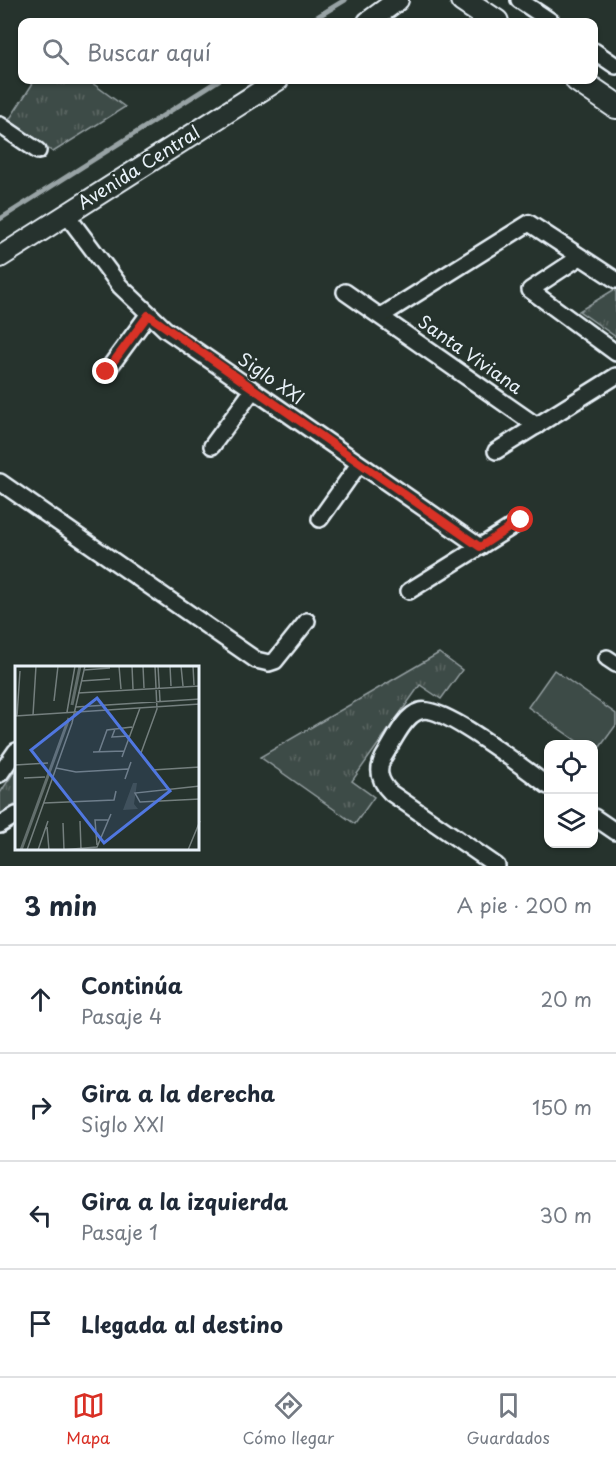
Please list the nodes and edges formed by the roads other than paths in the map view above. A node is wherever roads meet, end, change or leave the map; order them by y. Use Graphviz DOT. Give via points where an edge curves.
graph roads {
  1 [pos="398,0"];
  2 [pos="463,0"];
  3 [pos="519,0"];
  4 [pos="373,18"];
  5 [pos="490,18"];
  6 [pos="546,18"];
  7 [pos="598,54"];
  8 [pos="616,66"];
  9 [pos="272,84"];
  10 [pos="584,84"];
  11 [pos="616,106"];
  12 [pos="0,125"];
  13 [pos="38,151"];
  14 [pos="66,214"];
  15 [pos="0,257"];
  16 [pos="580,257"];
  17 [pos="616,280"];
  18 [pos="345,292"];
  19 [pos="148,315"];
  20 [pos="381,316"];
  21 [pos="616,353"];
  22 [pos="106,372"];
  23 [pos="616,376"];
  24 [pos="253,390"];
  25 [pos="537,426"];
  26 [pos="212,446"];
  27 [pos="496,451"];
  28 [pos="359,464"];
  29 [pos="0,482"];
  30 [pos="320,519"];
  31 [pos="521,520"];
  32 [pos="480,547"];
  33 [pos="409,591"];
  34 [pos="308,621"];
  35 [pos="15,752"];
  36 [pos="0,774"];
  37 [pos="544,783"];
  38 [pos="15,816"];
  39 [pos="598,820"];
  40 [pos="0,825"];
  41 [pos="616,832"];
  42 [pos="497,866"];
  1 -- 4 [label="street"];
  2 -- 5 [label="main road"];
  3 -- 6 [label="street"];
  7 -- 8 [label="street"];
  9 -- 14 [label="street, Avenida Central"];
  10 -- 11 [label="main road"];
  12 -- 13 [label="street"];
  14 -- 15 [label="street, Avenida Central"];
  14 -- 19 [label="street, Siglo XXI" via="120,286"];
  16 -- 17 [label="street"];
  16 -- 20 [label="street, Santa Viviana" via="529,223"];
  16 -- 21 [label="street" via="530,290"];
  18 -- 20 [label="street, Santa Viviana"];
  19 -- 22 [label="street"];
  19 -- 24 [label="street, Siglo XXI"];
  20 -- 25 [label="street, Santa Viviana"];
  23 -- 25 [label="street"];
  24 -- 26 [label="street"];
  24 -- 28 [label="street, Siglo XXI"];
  25 -- 27 [label="street"];
  28 -- 30 [label="street"];
  28 -- 32 [label="street, Siglo XXI"];
  29 -- 34 [label="street" via="256,660 275,661"];
  31 -- 32 [label="street"];
  32 -- 33 [label="street"];
  35 -- 36 [label="street"];
  37 -- 42 [label="street" via="455,721 429,709 409,718 380,763 379,774 391,793"];
  38 -- 40 [label="street"];
  39 -- 41 [label="street"];
}
